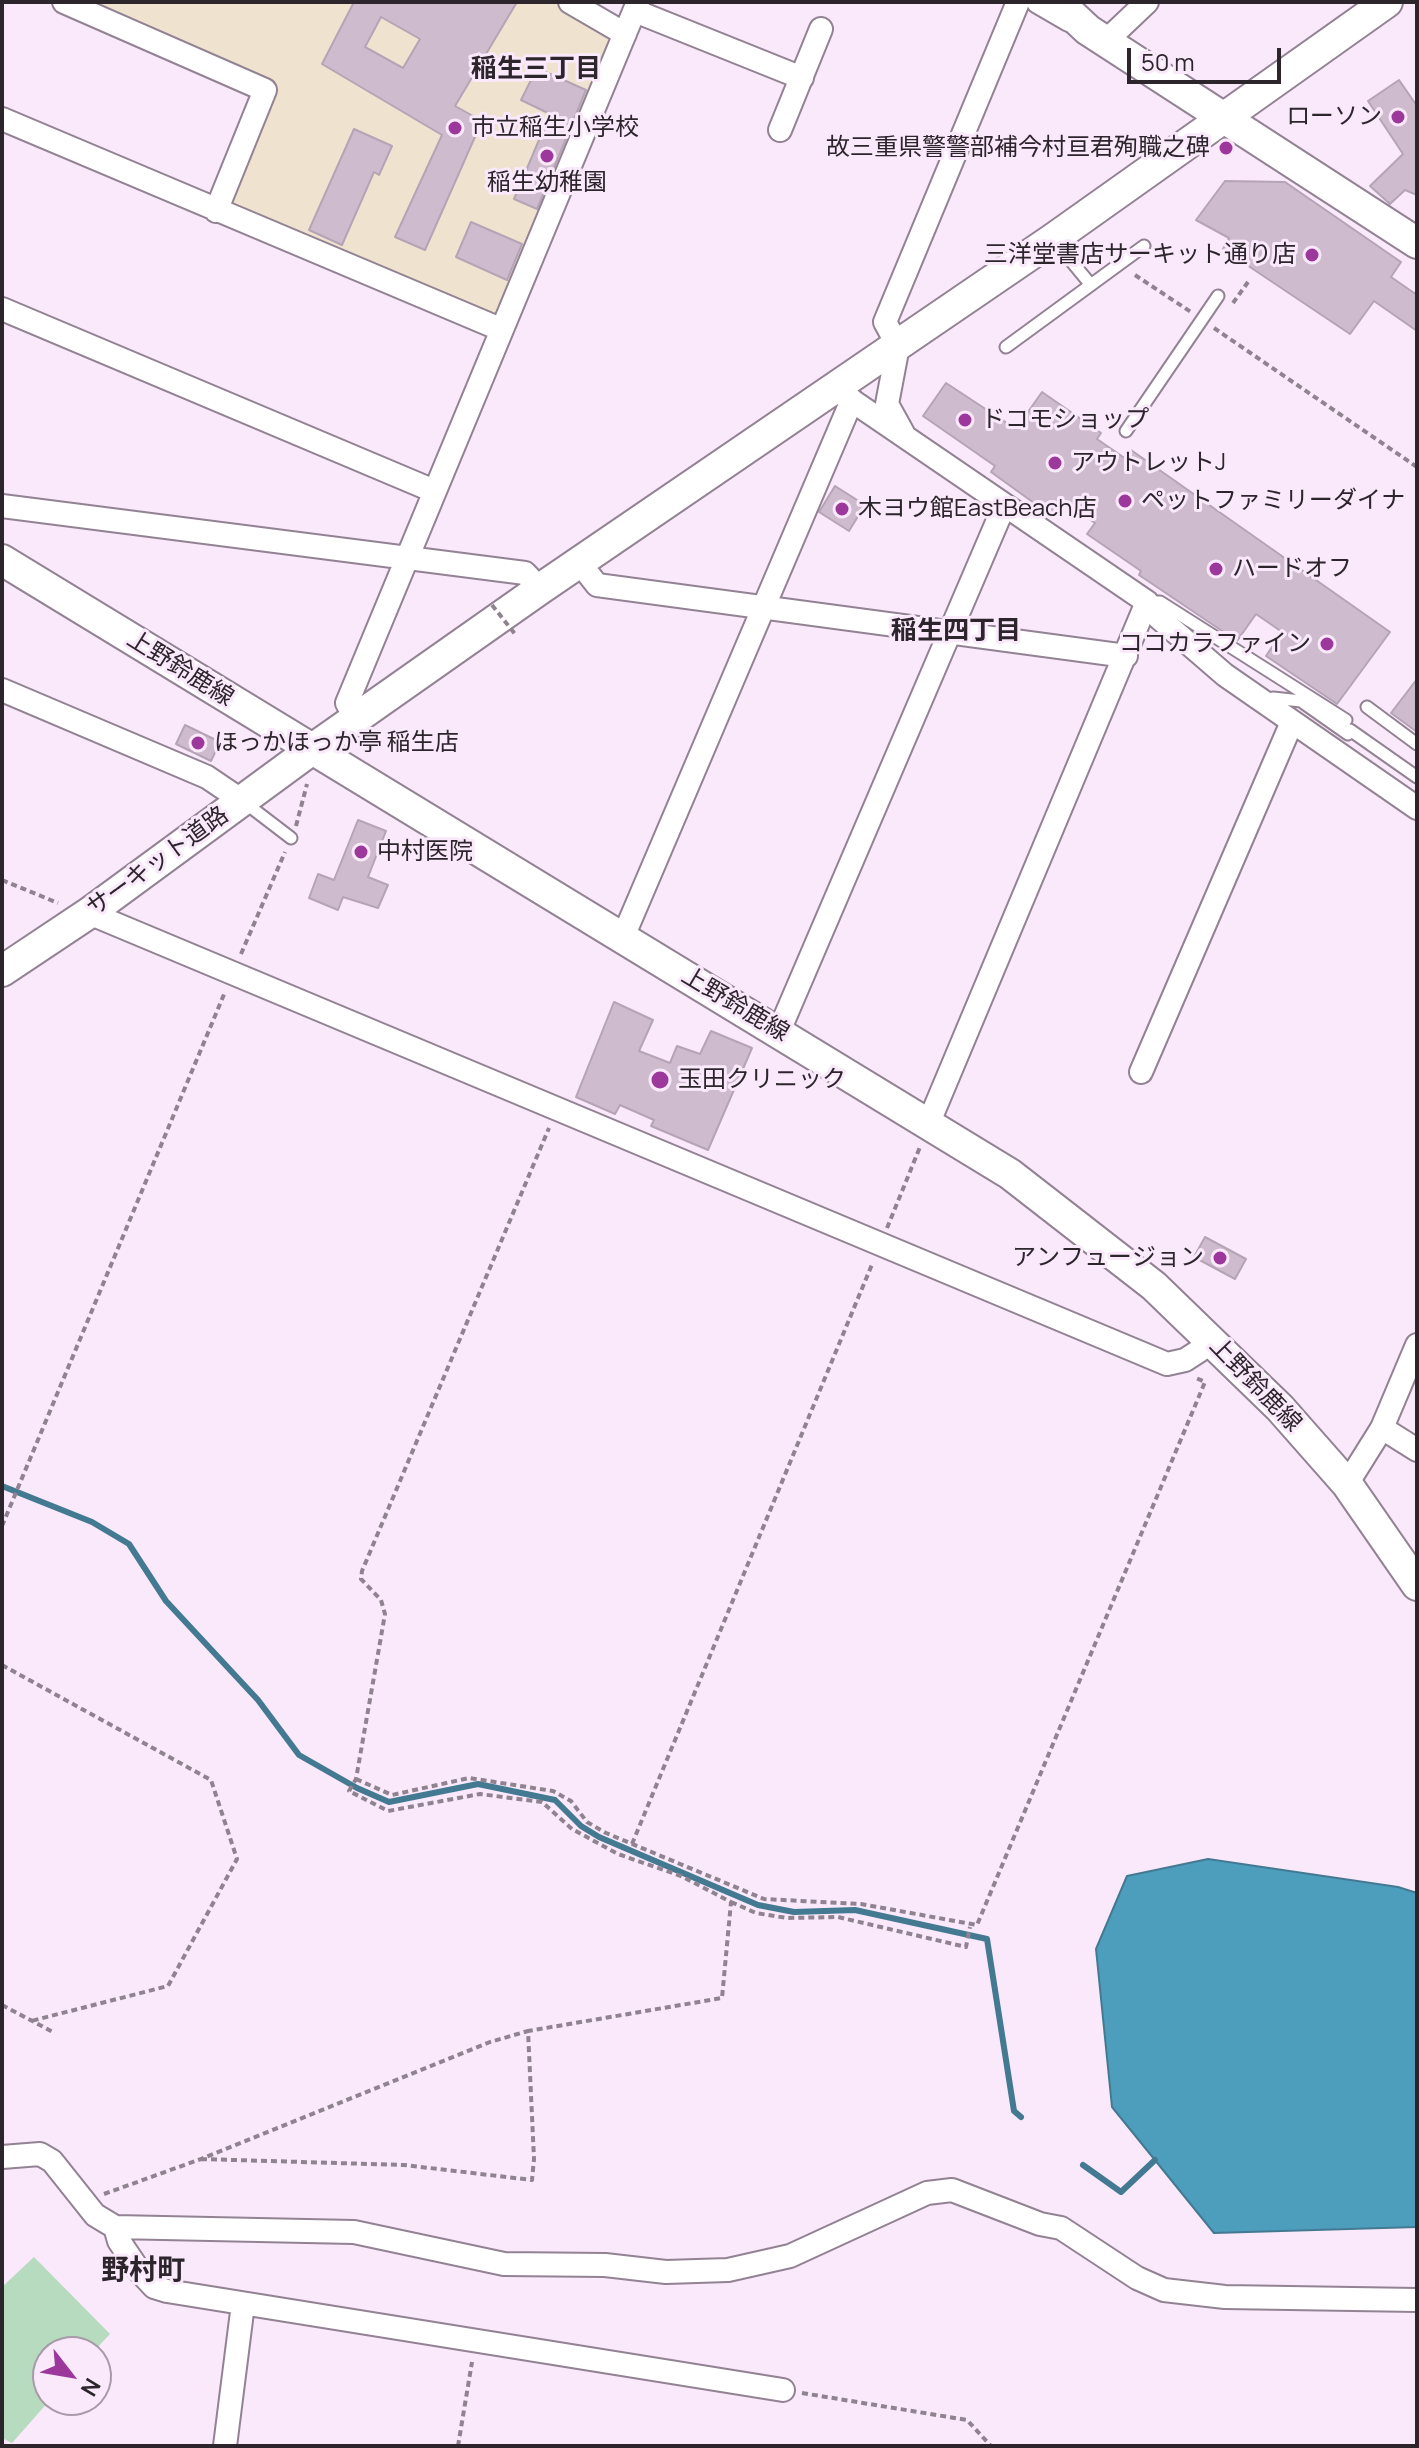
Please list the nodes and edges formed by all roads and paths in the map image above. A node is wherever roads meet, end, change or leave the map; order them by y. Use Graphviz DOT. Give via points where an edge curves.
graph roads {
  1 [pos="64,2"];
  2 [pos="570,2"];
  3 [pos="1018,2"];
  4 [pos="1038,2"];
  5 [pos="1058,2"];
  6 [pos="1147,2"];
  7 [pos="1387,2"];
  8 [pos="636,6"];
  9 [pos="821,29"];
  10 [pos="625,34"];
  11 [pos="1097,36"];
  12 [pos="802,78"];
  13 [pos="1224,116"];
  14 [pos="2,119"];
  15 [pos="780,130"];
  16 [pos="216,211"];
  17 [pos="1053,239"];
  18 [pos="1417,243"];
  19 [pos="1144,246"];
  20 [pos="1135,275"];
  21 [pos="1091,285"];
  22 [pos="1218,296"];
  23 [pos="2,309"];
  24 [pos="1202,320"];
  25 [pos="500,329"];
  26 [pos="898,346"];
  27 [pos="1006,347"];
  28 [pos="842,394"];
  29 [pos="1126,431"];
  30 [pos="908,440"];
  31 [pos="1417,467"];
  32 [pos="434,491"];
  33 [pos="2,506"];
  34 [pos="1004,506"];
  35 [pos="2,560"];
  36 [pos="408,560"];
  37 [pos="579,562"];
  38 [pos="540,589"];
  39 [pos="1147,602"];
  40 [pos="492,605"];
  41 [pos="766,607"];
  42 [pos="950,631"];
  43 [pos="515,634"];
  44 [pos="1126,656"];
  45 [pos="2,690"];
  46 [pos="1266,703"];
  47 [pos="1367,707"];
  48 [pos="356,719"];
  49 [pos="1292,722"];
  50 [pos="1348,728"];
  51 [pos="1417,744"];
  52 [pos="311,750"];
  53 [pos="1417,777"];
  54 [pos="241,800"];
  55 [pos="1417,808"];
  56 [pos="291,838"];
  57 [pos="2,880"];
  58 [pos="58,903"];
  59 [pos="89,913"];
  60 [pos="623,937"];
  61 [pos="2,971"];
  62 [pos="233,973"];
  63 [pos="779,1031"];
  64 [pos="1141,1072"];
  65 [pos="556,1110"];
  66 [pos="929,1122"];
  67 [pos="881,1243"];
  68 [pos="1208,1337"];
  69 [pos="1417,1345"];
  70 [pos="1182,1361"];
  71 [pos="1382,1428"];
  72 [pos="1417,1450"];
  73 [pos="1347,1484"];
  74 [pos="2,1526"];
  75 [pos="1417,1585"];
  76 [pos="2,1665"];
  77 [pos="355,1780"];
  78 [pos="632,1844"];
  79 [pos="731,1902"];
  80 [pos="970,1925"];
  81 [pos="2,2005"];
  82 [pos="31,2021"];
  83 [pos="528,2031"];
  84 [pos="53,2032"];
  85 [pos="2,2157"];
  86 [pos="201,2159"];
  87 [pos="83,2199"];
  88 [pos="115,2227"];
  89 [pos="1417,2300"];
  90 [pos="243,2304"];
  91 [pos="475,2341"];
  92 [pos="783,2390"];
  93 [pos="225,2446"];
  94 [pos="458,2446"];
  95 [pos="991,2446"];
  1 -- 16 [label="street" via="265,90"];
  2 -- 10 [label="street"];
  3 -- 26 [label="street" via="885,322"];
  4 -- 11 [label="street"];
  5 -- 11 [label="street"];
  6 -- 11 [label="street"];
  7 -- 13 [label="street"];
  8 -- 10 [label="street"];
  8 -- 12 [label="street"];
  9 -- 12 [label="street"];
  10 -- 25 [label="street"];
  11 -- 13 [label="street"];
  12 -- 15 [label="street"];
  13 -- 17 [label="street, サーキット道路"];
  13 -- 18 [label="street"];
  14 -- 16 [label="street"];
  16 -- 25 [label="street"];
  17 -- 21 [label="lane"];
  17 -- 26 [label="street, サーキット道路"];
  19 -- 21 [label="lane"];
  20 -- 24 [label="path"];
  21 -- 27 [label="lane"];
  22 -- 24 [label="lane"];
  23 -- 32 [label="street"];
  24 -- 29 [label="lane"];
  24 -- 31 [label="path"];
  25 -- 32 [label="street"];
  26 -- 28 [label="street, サーキット道路"];
  26 -- 30 [label="street" via="887,404"];
  28 -- 30 [label="street"];
  28 -- 37 [label="street, サーキット道路"];
  28 -- 41 [label="street"];
  30 -- 34 [label="street"];
  32 -- 36 [label="street"];
  33 -- 36 [label="street"];
  34 -- 39 [label="street"];
  34 -- 42 [label="street"];
  35 -- 52 [label="street, 上野鈴鹿線"];
  36 -- 38 [label="street" via="525,573"];
  36 -- 48 [label="street" via="347,703"];
  37 -- 38 [label="street, サーキット道路"];
  37 -- 41 [label="street" via="597,585"];
  38 -- 48 [label="street, サーキット道路"];
  39 -- 44 [label="street"];
  39 -- 46 [label="street" via="1225,675"];
  39 -- 50 [label="lane" via="1160,602"];
  40 -- 43 [label="path, bridge"];
  41 -- 42 [label="street"];
  41 -- 60 [label="street"];
  42 -- 44 [label="street"];
  42 -- 63 [label="street"];
  44 -- 66 [label="street"];
  45 -- 54 [label="street" via="207,777"];
  46 -- 49 [label="street"];
  46 -- 50 [label="lane" via="1273,698 1301,701"];
  47 -- 51 [label="lane"];
  48 -- 52 [label="street, サーキット道路"];
  49 -- 55 [label="street"];
  49 -- 64 [label="street"];
  50 -- 53 [label="lane"];
  52 -- 54 [label="street, サーキット道路"];
  52 -- 56 [label="path" via="303,809"];
  52 -- 60 [label="street, 上野鈴鹿線"];
  54 -- 56 [label="lane"];
  54 -- 59 [label="street, サーキット道路"];
  56 -- 62 [label="path"];
  57 -- 58 [label="path"];
  59 -- 61 [label="street, サーキット道路"];
  59 -- 62 [label="street"];
  60 -- 63 [label="street, 上野鈴鹿線"];
  62 -- 65 [label="street"];
  62 -- 74 [label="path"];
  63 -- 66 [label="street, 上野鈴鹿線"];
  65 -- 67 [label="street"];
  65 -- 77 [label="path" via="362,1571 361,1579 381,1600 385,1614"];
  66 -- 67 [label="path"];
  66 -- 68 [label="street, 上野鈴鹿線" via="1075,1222"];
  67 -- 70 [label="street" via="1167,1364"];
  67 -- 78 [label="path"];
  68 -- 70 [label="street" via="1199,1351"];
  68 -- 73 [label="street, 上野鈴鹿線"];
  69 -- 71 [label="street"];
  70 -- 80 [label="path" via="1189,1374 1205,1382 977,1925"];
  71 -- 72 [label="street"];
  71 -- 73 [label="street"];
  73 -- 75 [label="street, 上野鈴鹿線"];
  76 -- 82 [label="path" via="211,1780 237,1859 168,1986"];
  77 -- 78 [label="path" via="392,1795 469,1778 553,1791 571,1801 587,1822"];
  77 -- 79 [label="path" via="349,1791 388,1811 480,1794 542,1802 572,1829 606,1848 681,1876"];
  78 -- 80 [label="path" via="764,1899 861,1904"];
  79 -- 80 [label="path" via="756,1913 838,1917 966,1947"];
  79 -- 83 [label="path" via="722,1998"];
  81 -- 82 [label="path"];
  82 -- 84 [label="path"];
  83 -- 86 [label="path"];
  83 -- 86 [label="path" via="532,2180 404,2165"];
  85 -- 87 [label="street" via="40,2154"];
  86 -- 87 [label="path"];
  87 -- 88 [label="street" via="95,2215"];
  88 -- 89 [label="street" via="354,2232 504,2264 702,2272 790,2256 927,2193 952,2190 1061,2228 1137,2278 1181,2294"];
  88 -- 90 [label="street" via="119,2241 154,2287"];
  90 -- 91 [label="street"];
  90 -- 93 [label="street"];
  91 -- 92 [label="street"];
  91 -- 94 [label="path"];
  92 -- 95 [label="path" via="967,2420"];
}
